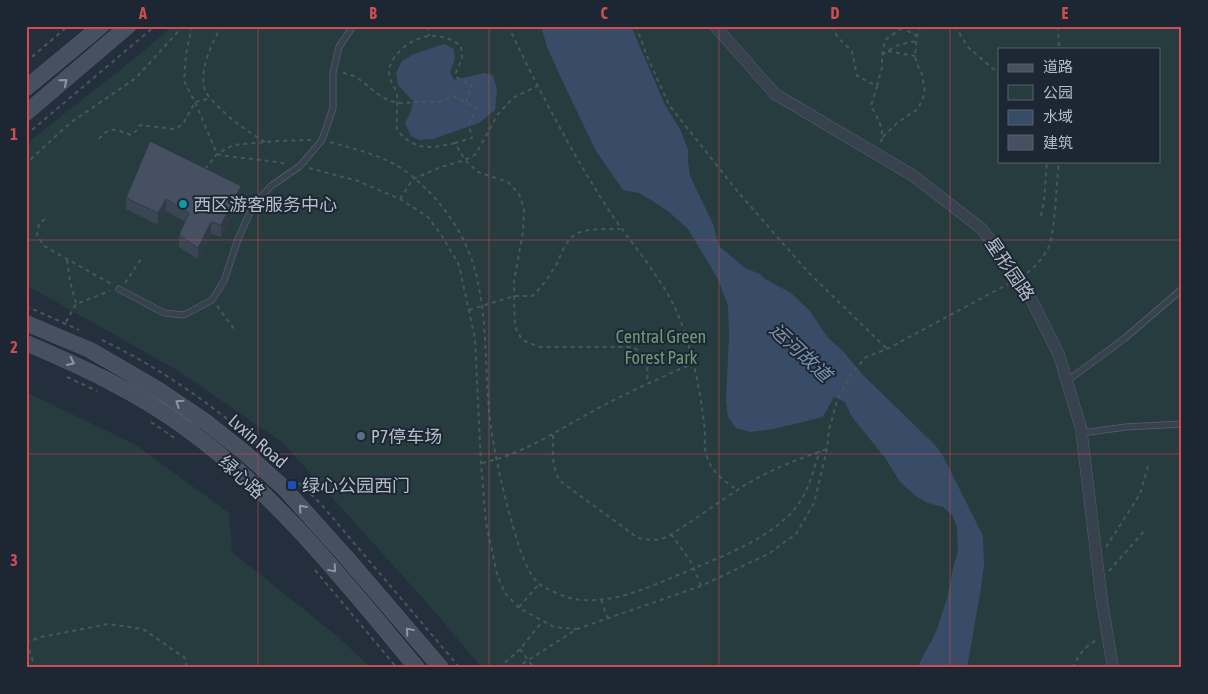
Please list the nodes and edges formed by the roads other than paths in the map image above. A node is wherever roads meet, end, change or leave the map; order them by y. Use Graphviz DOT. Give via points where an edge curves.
graph roads {
  1 [pos="101,26"];
  2 [pos="128,26"];
  3 [pos="353,26"];
  4 [pos="715,26"];
  5 [pos="26,88"];
  6 [pos="26,113"];
  7 [pos="119,289"];
  8 [pos="1182,289"];
  9 [pos="26,323"];
  10 [pos="26,343"];
  11 [pos="1067,381"];
  12 [pos="1182,424"];
  13 [pos="1082,433"];
  14 [pos="417,668"];
  15 [pos="441,668"];
  16 [pos="1113,668"];
  1 -- 5 [label="main road"];
  6 -- 2 [label="main road, one-way"];
  3 -- 7 [label="lane" via="339,47 333,72 333,108 322,140 300,166 271,186 253,206 224,281 212,300 184,315 164,313"];
  4 -- 11 [label="street, 星形园路" via="775,94 912,175 982,229 1026,287 1059,355"];
  8 -- 11 [label="lane" via="1125,338"];
  15 -- 9 [label="main road, Lvxin Road, one-way" via="284,488 245,453 157,389 90,350"];
  10 -- 14 [label="main road, Lvxin Road, one-way" via="128,392 183,426 227,460 309,540"];
  11 -- 13 [label="street, 星形园路"];
  12 -- 13 [label="lane"];
  13 -- 16 [label="street, 星形园路"];
}
